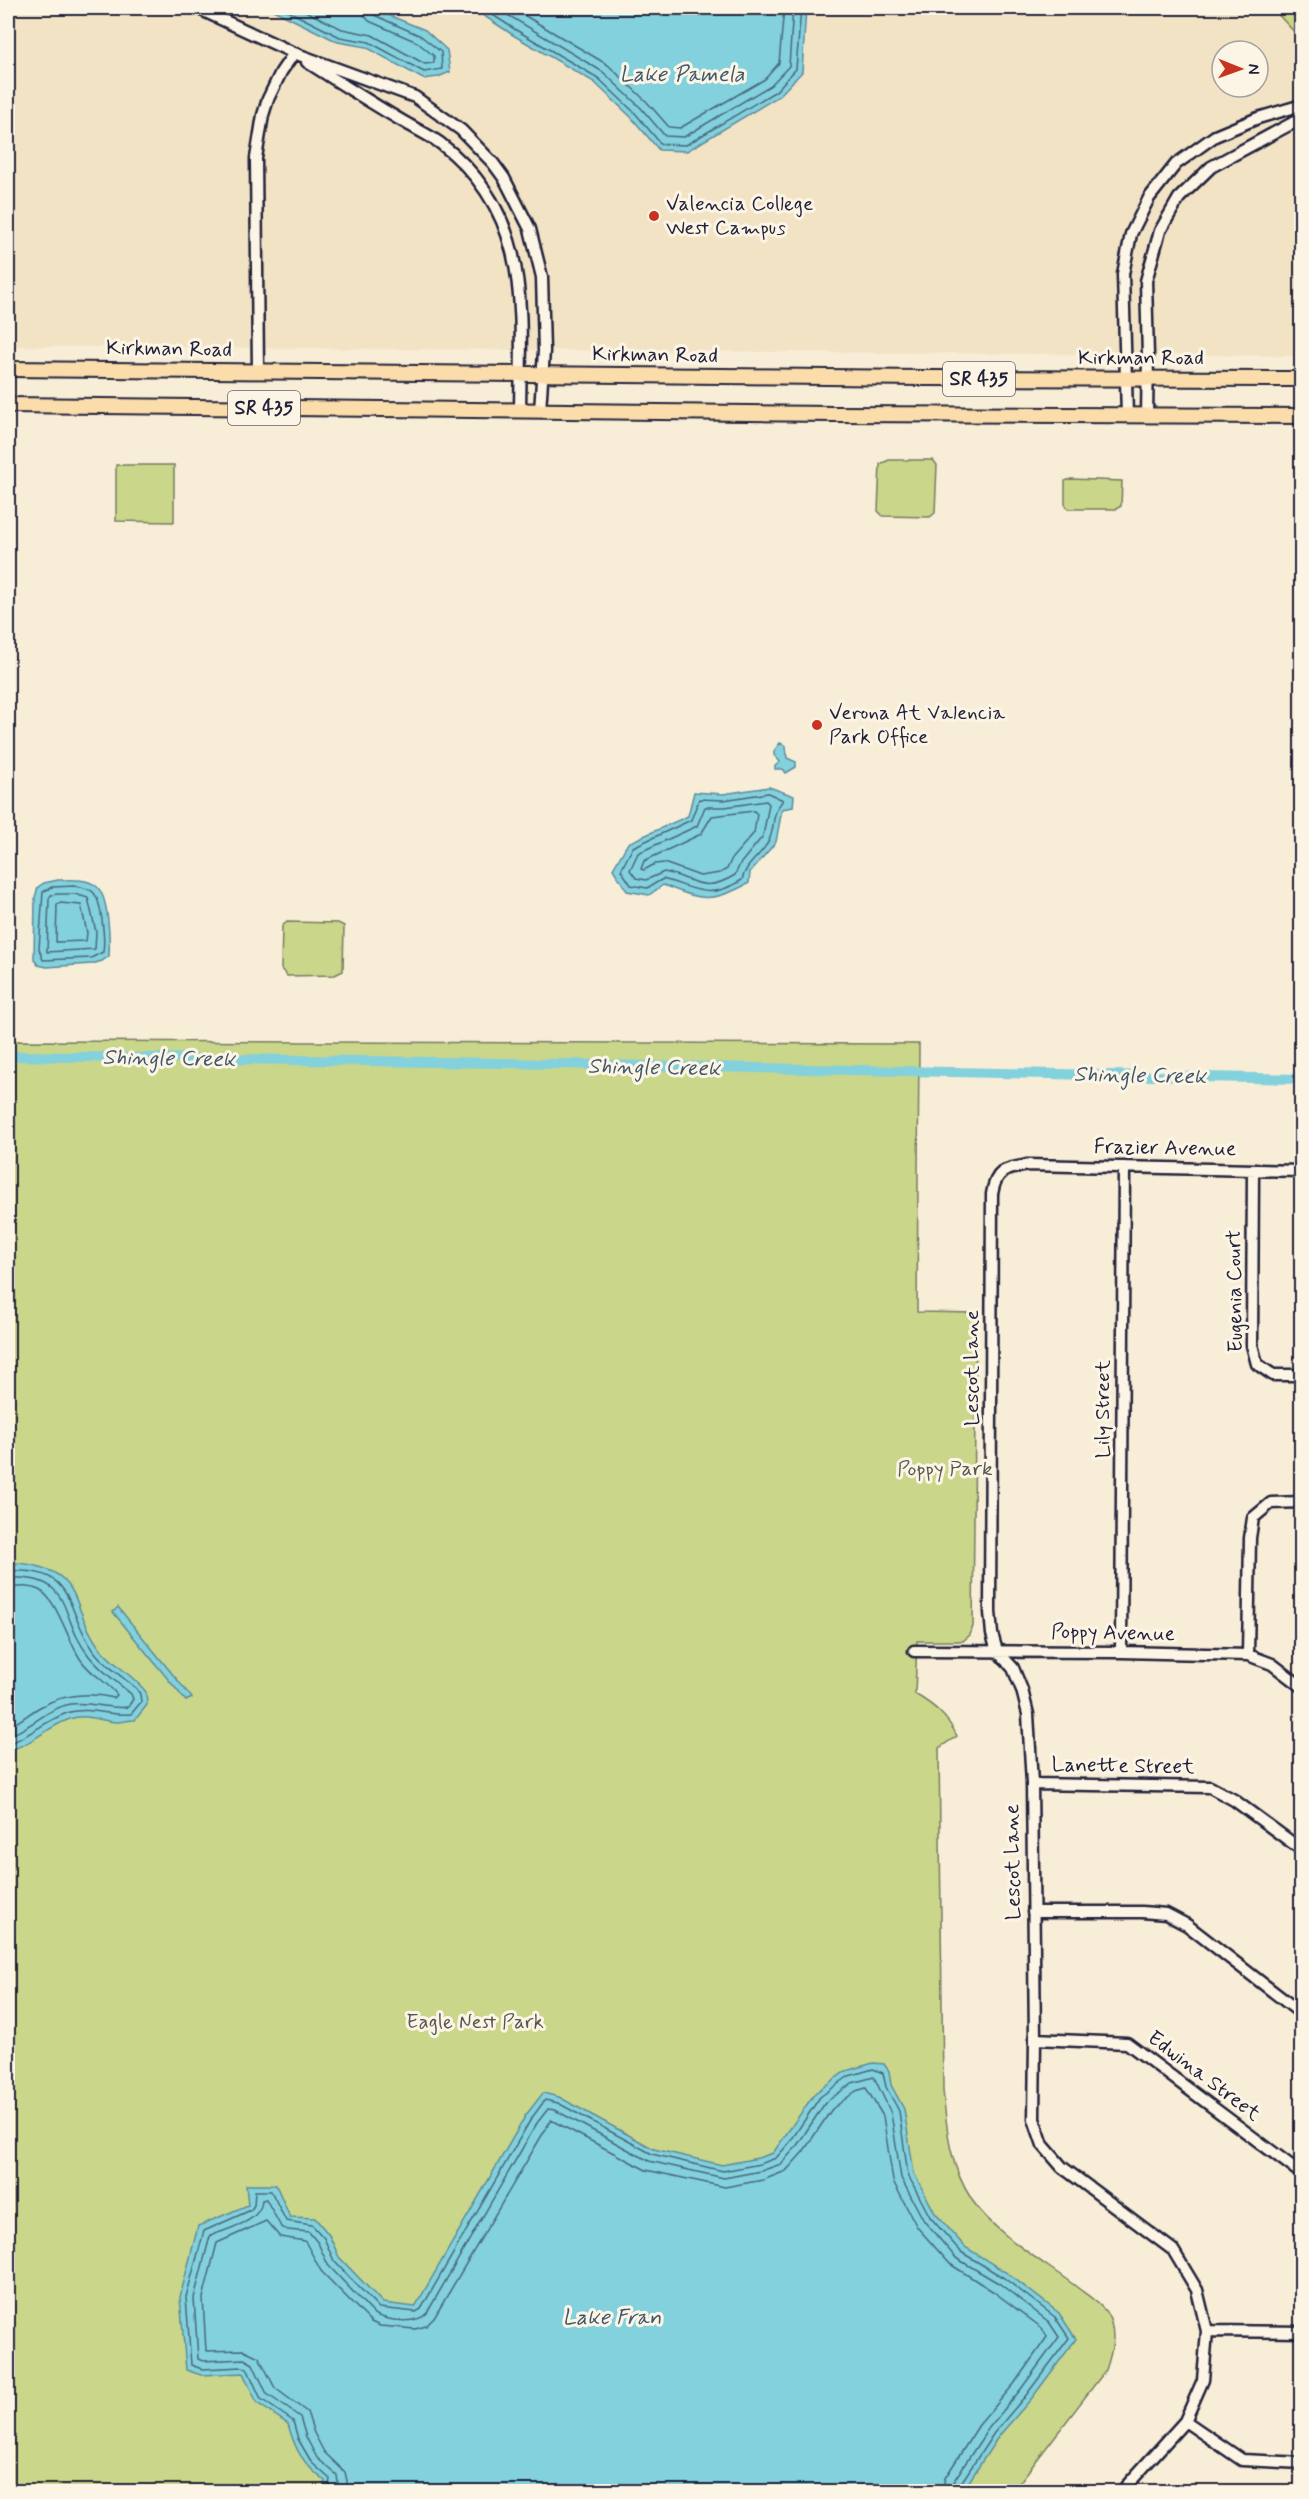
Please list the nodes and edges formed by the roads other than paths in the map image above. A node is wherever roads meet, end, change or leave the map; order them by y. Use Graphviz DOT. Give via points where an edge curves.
graph roads {
  1 [pos="197,8"];
  2 [pos="294,53"];
  3 [pos="1302,105"];
  4 [pos="1302,118"];
  5 [pos="8,369"];
  6 [pos="258,371"];
  7 [pos="520,374"];
  8 [pos="542,375"];
  9 [pos="1126,379"];
  10 [pos="1148,379"];
  11 [pos="1302,379"];
  12 [pos="8,405"];
  13 [pos="520,411"];
  14 [pos="540,411"];
  15 [pos="1127,416"];
  16 [pos="1147,416"];
  17 [pos="1302,416"];
  18 [pos="1028,1165"];
  19 [pos="1124,1167"];
  20 [pos="1253,1170"];
  21 [pos="1302,1171"];
  22 [pos="1302,1375"];
  23 [pos="1302,1502"];
  24 [pos="914,1651"];
  25 [pos="997,1651"];
  26 [pos="1120,1652"];
  27 [pos="1248,1655"];
  28 [pos="1302,1688"];
  29 [pos="1032,1784"];
  30 [pos="1302,1850"];
  31 [pos="1033,1912"];
  32 [pos="1302,2014"];
  33 [pos="1035,2039"];
  34 [pos="1302,2174"];
  35 [pos="1207,2331"];
  36 [pos="1302,2332"];
  37 [pos="1185,2421"];
  38 [pos="1302,2463"];
  39 [pos="1121,2492"];
  1 -- 2 [label="street"];
  2 -- 6 [label="street" via="268,99 256,158"];
  2 -- 7 [label="street" via="439,142 468,169 499,212 520,288"];
  2 -- 8 [label="street" via="415,97 461,130 493,163 530,229 542,277"];
  3 -- 9 [label="street" via="1215,136 1176,164 1149,198 1131,234 1123,274"];
  4 -- 10 [label="street" via="1211,167 1179,198 1160,231 1146,281"];
  5 -- 6 [label="main road, Kirkman Road / SR 435"];
  6 -- 7 [label="main road, Kirkman Road / SR 435"];
  7 -- 8 [label="main road, Kirkman Road / SR 435"];
  7 -- 13 [label="street"];
  8 -- 9 [label="main road, Kirkman Road / SR 435"];
  8 -- 14 [label="street"];
  9 -- 10 [label="main road, Kirkman Road / SR 435"];
  9 -- 15 [label="street"];
  10 -- 11 [label="main road, Kirkman Road / SR 435"];
  10 -- 16 [label="street"];
  12 -- 13 [label="main road, SR 435"];
  13 -- 14 [label="main road, SR 435"];
  14 -- 15 [label="main road, SR 435"];
  15 -- 16 [label="main road, SR 435"];
  16 -- 17 [label="main road, SR 435"];
  18 -- 19 [label="street, Frazier Avenue"];
  18 -- 25 [label="street, Lescot Lane" via="1006,1169 995,1179 993,1194 990,1612"];
  19 -- 20 [label="street, Frazier Avenue"];
  19 -- 26 [label="street, Lily Street"];
  20 -- 21 [label="street, Frazier Avenue"];
  20 -- 22 [label="street, Eugenia Court" via="1252,1345 1257,1364 1273,1375"];
  23 -- 27 [label="street" via="1271,1503 1253,1518"];
  24 -- 25 [label="street, Poppy Avenue"];
  25 -- 26 [label="street, Poppy Avenue"];
  25 -- 29 [label="street, Lescot Lane" via="1013,1668 1022,1690 1028,1714"];
  26 -- 27 [label="street, Poppy Avenue"];
  27 -- 28 [label="street, Poppy Avenue" via="1272,1664"];
  29 -- 30 [label="street, Lanette Street" via="1210,1787"];
  29 -- 31 [label="street, Lescot Lane"];
  31 -- 32 [label="street" via="1166,1914 1187,1925"];
  31 -- 33 [label="street, Lescot Lane"];
  33 -- 34 [label="street, Edwina Street" via="1127,2043"];
  33 -- 35 [label="street, Lescot Lane" via="1034,2119 1042,2145 1062,2167 1173,2250 1197,2290"];
  35 -- 36 [label="street"];
  35 -- 37 [label="street, Lescot Lane" via="1203,2380"];
  37 -- 38 [label="street" via="1242,2460"];
  37 -- 39 [label="street, Lescot Lane"];
}
